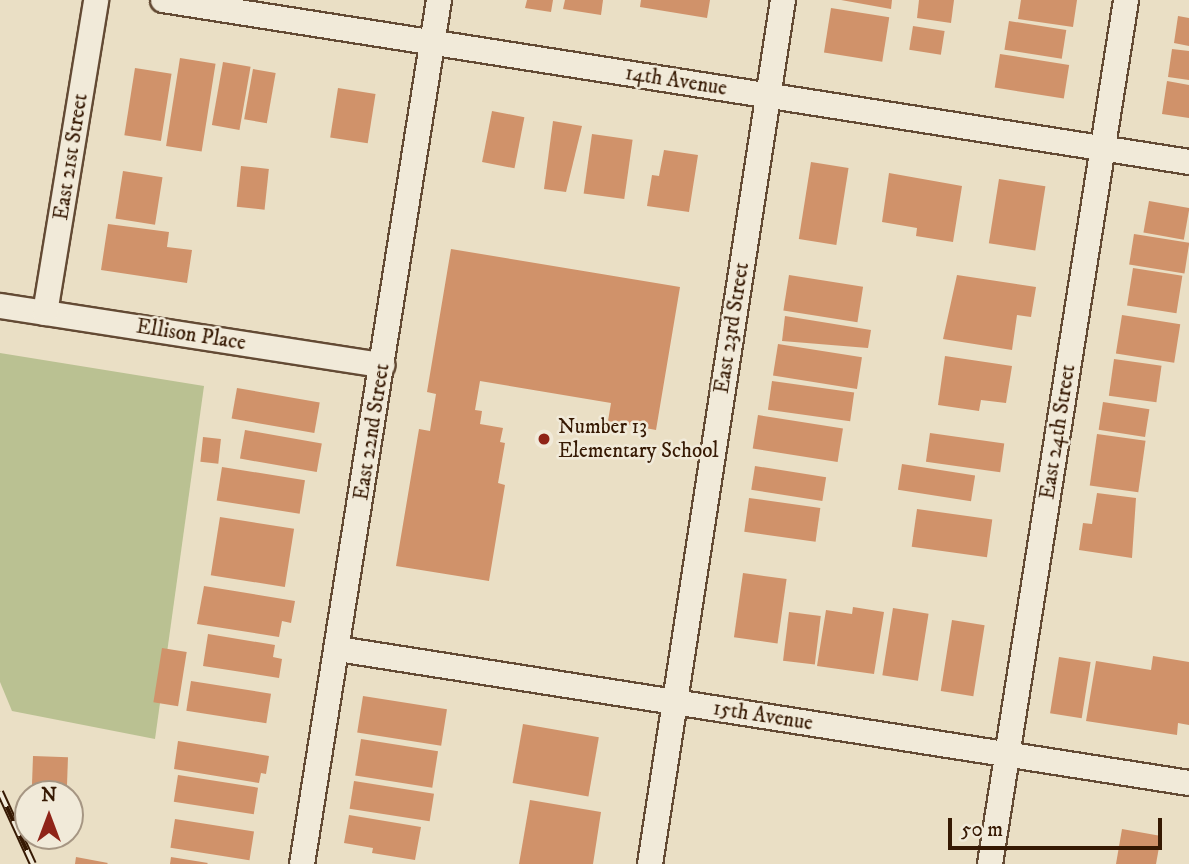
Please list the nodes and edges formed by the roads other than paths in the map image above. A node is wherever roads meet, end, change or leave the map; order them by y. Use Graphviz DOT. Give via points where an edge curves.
graph roads {
  1 [pos="96,0"];
  2 [pos="163,0"];
  3 [pos="439,0"];
  4 [pos="783,0"];
  5 [pos="1126,0"];
  6 [pos="432,43"];
  7 [pos="767,96"];
  8 [pos="1102,148"];
  9 [pos="1189,162"];
  10 [pos="0,306"];
  11 [pos="45,313"];
  12 [pos="382,365"];
  13 [pos="338,649"];
  14 [pos="675,702"];
  15 [pos="1007,755"];
  16 [pos="1189,783"];
  17 [pos="302,864"];
  18 [pos="650,864"];
  19 [pos="990,864"];
  1 -- 11 [label="street, East 21st Street"];
  2 -- 6 [label="street, 14th Avenue"];
  3 -- 6 [label="street, East 22nd Street"];
  4 -- 7 [label="street, East 23rd Street"];
  5 -- 8 [label="street, East 24th Street"];
  6 -- 7 [label="street, 14th Avenue"];
  6 -- 12 [label="street, East 22nd Street"];
  7 -- 8 [label="street, 14th Avenue"];
  7 -- 14 [label="street, East 23rd Street"];
  8 -- 9 [label="street, 14th Avenue"];
  8 -- 15 [label="street, East 24th Street"];
  10 -- 11 [label="street, Ellison Place"];
  11 -- 12 [label="street, Ellison Place"];
  12 -- 13 [label="street, East 22nd Street"];
  13 -- 14 [label="street, 15th Avenue"];
  13 -- 17 [label="street, East 22nd Street"];
  14 -- 15 [label="street, 15th Avenue"];
  14 -- 18 [label="street, East 23rd Street"];
  15 -- 16 [label="street, 15th Avenue"];
  15 -- 19 [label="street, East 24th Street"];
}
